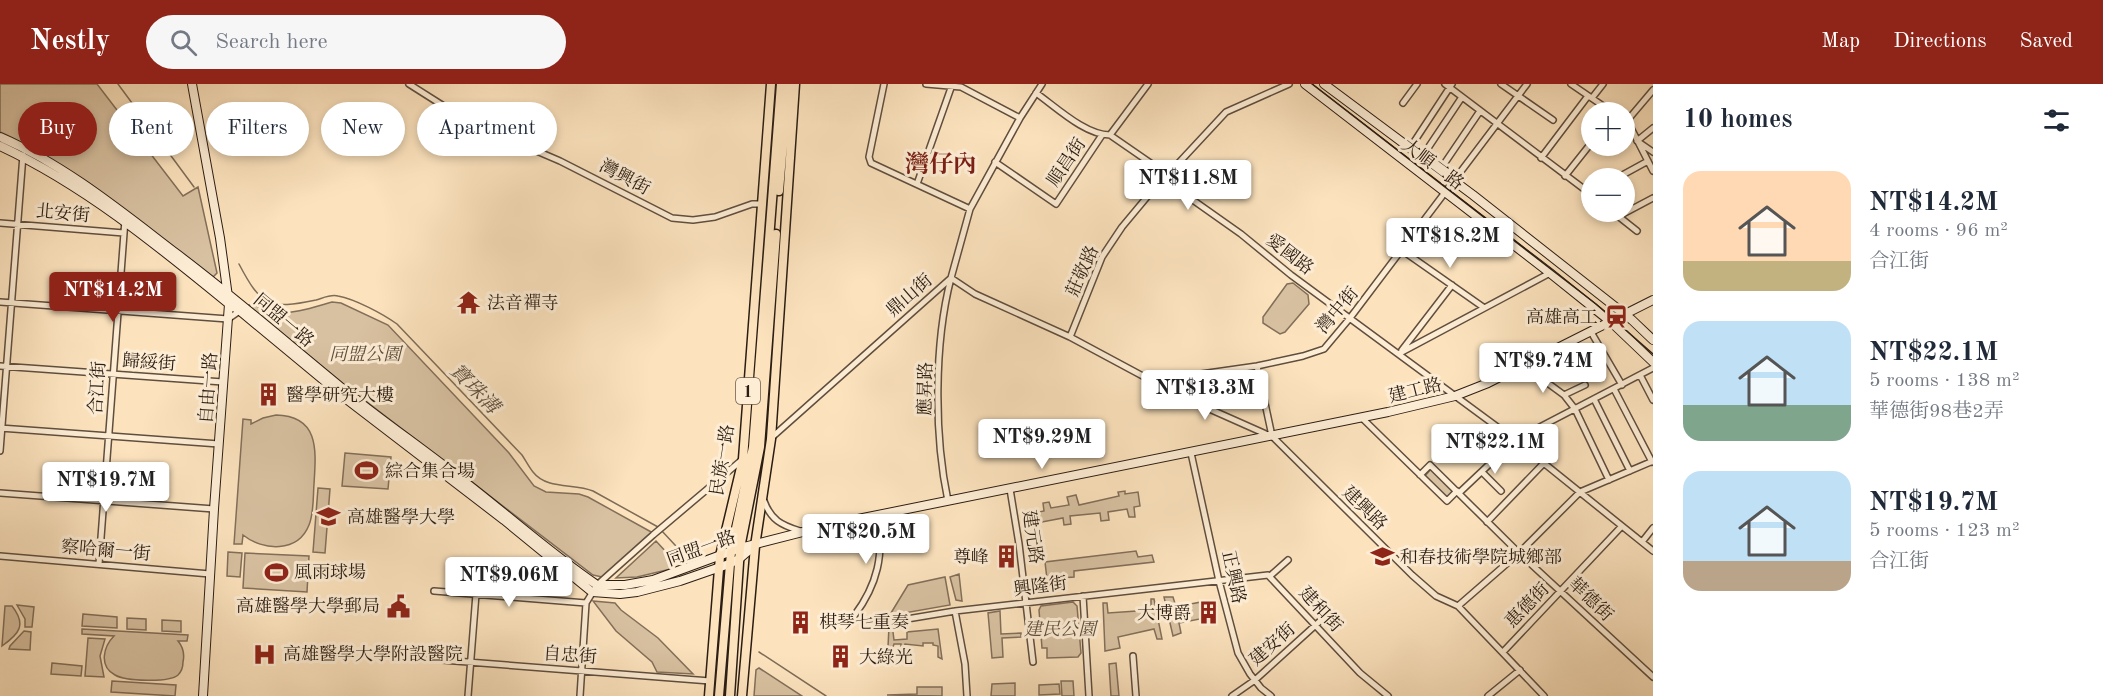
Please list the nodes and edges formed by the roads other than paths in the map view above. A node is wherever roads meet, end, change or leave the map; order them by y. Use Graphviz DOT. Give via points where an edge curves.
graph roads {
  1 [pos="192,84"];
  2 [pos="409,84"];
  3 [pos="771,84"];
  4 [pos="781,84"];
  5 [pos="788,84"];
  6 [pos="795,84"];
  7 [pos="884,84"];
  8 [pos="926,84"];
  9 [pos="1042,84"];
  10 [pos="1148,84"];
  11 [pos="1289,84"];
  12 [pos="1305,84"];
  13 [pos="1324,84"];
  14 [pos="1417,84"];
  15 [pos="1500,84"];
  16 [pos="1527,84"];
  17 [pos="1571,84"];
  18 [pos="1603,84"];
  19 [pos="1449,85"];
  20 [pos="952,86"];
  21 [pos="1653,90"];
  22 [pos="1036,93"];
  23 [pos="1518,96"];
  24 [pos="1462,97"];
  25 [pos="1590,97"];
  26 [pos="1597,102"];
  27 [pos="1403,103"];
  28 [pos="1480,111"];
  29 [pos="1635,111"];
  30 [pos="1020,118"];
  31 [pos="1553,120"];
  32 [pos="1498,124"];
  33 [pos="1653,128"];
  34 [pos="1102,135"];
  35 [pos="1110,135"];
  36 [pos="0,137"];
  37 [pos="1635,138"];
  38 [pos="1637,141"];
  39 [pos="0,146"];
  40 [pos="1410,148"];
  41 [pos="18,149"];
  42 [pos="18,151"];
  43 [pos="1653,152"];
  44 [pos="23,156"];
  45 [pos="30,156"];
  46 [pos="1581,156"];
  47 [pos="1422,157"];
  48 [pos="1542,158"];
  49 [pos="1648,161"];
  50 [pos="995,162"];
  51 [pos="1635,168"];
  52 [pos="1440,170"];
  53 [pos="1653,171"];
  54 [pos="1565,176"];
  55 [pos="1166,178"];
  56 [pos="1453,181"];
  57 [pos="917,184"];
  58 [pos="1581,187"];
  59 [pos="1446,191"];
  60 [pos="1653,198"];
  61 [pos="762,204"];
  62 [pos="773,204"];
  63 [pos="1635,208"];
  64 [pos="970,209"];
  65 [pos="125,218"];
  66 [pos="1626,222"];
  67 [pos="0,223"];
  68 [pos="18,225"];
  69 [pos="1636,231"];
  70 [pos="124,233"];
  71 [pos="1403,251"];
  72 [pos="1550,273"];
  73 [pos="951,278"];
  74 [pos="1452,285"];
  75 [pos="227,292"];
  76 [pos="1653,300"];
  77 [pos="0,302"];
  78 [pos="12,303"];
  79 [pos="229,304"];
  80 [pos="1484,307"];
  81 [pos="242,308"];
  82 [pos="118,312"];
  83 [pos="1626,315"];
  84 [pos="1350,318"];
  85 [pos="228,319"];
  86 [pos="1611,322"];
  87 [pos="1591,332"];
  88 [pos="1070,337"];
  89 [pos="1653,340"];
  90 [pos="1400,353"];
  91 [pos="1533,362"];
  92 [pos="1653,362"];
  93 [pos="3,366"];
  94 [pos="1257,366"];
  95 [pos="1653,368"];
  96 [pos="113,375"];
  97 [pos="1640,375"];
  98 [pos="1152,381"];
  99 [pos="223,382"];
  100 [pos="1585,385"];
  101 [pos="1622,385"];
  102 [pos="1614,389"];
  103 [pos="1564,395"];
  104 [pos="1455,396"];
  105 [pos="1594,399"];
  106 [pos="1653,400"];
  107 [pos="1575,409"];
  108 [pos="1362,418"];
  109 [pos="1,428"];
  110 [pos="1272,436"];
  111 [pos="109,437"];
  112 [pos="771,439"];
  113 [pos="1515,440"];
  114 [pos="219,444"];
  115 [pos="760,447"];
  116 [pos="0,451"];
  117 [pos="1191,453"];
  118 [pos="752,455"];
  119 [pos="743,459"];
  120 [pos="1652,461"];
  121 [pos="1544,463"];
  122 [pos="1630,471"];
  123 [pos="1482,472"];
  124 [pos="1420,475"];
  125 [pos="1609,480"];
  126 [pos="1010,489"];
  127 [pos="1501,491"];
  128 [pos="1458,492"];
  129 [pos="1580,492"];
  130 [pos="0,493"];
  131 [pos="763,497"];
  132 [pos="104,501"];
  133 [pos="948,501"];
  134 [pos="213,509"];
  135 [pos="878,515"];
  136 [pos="1487,522"];
  137 [pos="1622,527"];
  138 [pos="1653,528"];
  139 [pos="802,532"];
  140 [pos="1642,542"];
  141 [pos="755,546"];
  142 [pos="740,548"];
  143 [pos="1653,551"];
  144 [pos="731,552"];
  145 [pos="1519,553"];
  146 [pos="0,556"];
  147 [pos="720,556"];
  148 [pos="740,559"];
  149 [pos="1288,560"];
  150 [pos="99,564"];
  151 [pos="729,564"];
  152 [pos="719,568"];
  153 [pos="210,574"];
  154 [pos="1270,576"];
  155 [pos="1220,581"];
  156 [pos="595,588"];
  157 [pos="434,591"];
  158 [pos="1561,591"];
  159 [pos="476,594"];
  160 [pos="1083,596"];
  161 [pos="586,603"];
  162 [pos="1026,603"];
  163 [pos="1458,606"];
  164 [pos="955,610"];
  165 [pos="1330,612"];
  166 [pos="854,616"];
  167 [pos="1315,625"];
  168 [pos="865,626"];
  169 [pos="1503,652"];
  170 [pos="1133,656"];
  171 [pos="429,659"];
  172 [pos="471,662"];
  173 [pos="1033,662"];
  174 [pos="1520,670"];
  175 [pos="582,671"];
  176 [pos="1653,677"];
  177 [pos="1255,680"];
  178 [pos="710,681"];
  179 [pos="203,696"];
  180 [pos="468,696"];
  181 [pos="580,696"];
  182 [pos="709,696"];
  183 [pos="719,696"];
  184 [pos="730,696"];
  185 [pos="742,696"];
  186 [pos="967,696"];
  187 [pos="1089,696"];
  188 [pos="1136,696"];
  189 [pos="1232,696"];
  190 [pos="1271,696"];
  191 [pos="1388,696"];
  192 [pos="1488,696"];
  193 [pos="1544,696"];
  1 -- 75 [label="street, 自由一路"];
  2 -- 61 [label="street, 灣興街" via="474,129 560,161 672,218 715,217"];
  3 -- 61 [label="main road, 民族一路 / 1"];
  4 -- 62 [label="main road, 民族一路 / 1"];
  5 -- 115 [label="main road, 民族一路 / 1"];
  6 -- 112 [label="main road, 1"];
  7 -- 57 [label="street" via="869,157 871,163"];
  8 -- 20 [label="street"];
  9 -- 22 [label="street, 鼎山街"];
  10 -- 35 [label="street, 順昌街"];
  11 -- 55 [label="street, 莊敬路" via="1226,112"];
  12 -- 59 [label="street, 大順二路"];
  13 -- 40 [label="street, 大順二路"];
  14 -- 27 [label="street"];
  15 -- 23 [label="street"];
  16 -- 23 [label="street, 灣中街"];
  17 -- 25 [label="street"];
  18 -- 25 [label="street"];
  19 -- 24 [label="street"];
  19 -- 40 [label="street"];
  20 -- 30 [label="street"];
  20 -- 57 [label="street"];
  21 -- 29 [label="street"];
  22 -- 30 [label="street, 鼎山街"];
  22 -- 34 [label="street" via="1088,130"];
  23 -- 31 [label="street"];
  23 -- 32 [label="street, 灣中街"];
  24 -- 28 [label="street"];
  24 -- 47 [label="street"];
  25 -- 26 [label="street"];
  25 -- 48 [label="street"];
  28 -- 32 [label="street"];
  28 -- 52 [label="street"];
  30 -- 50 [label="street, 鼎山街"];
  32 -- 48 [label="street"];
  32 -- 56 [label="street, 灣中街"];
  33 -- 38 [label="street"];
  34 -- 35 [label="street"];
  34 -- 50 [label="street, 順昌街" via="1056,204"];
  35 -- 55 [label="street, 愛國路" via="1161,170"];
  36 -- 41 [label="street, 同盟一路"];
  37 -- 38 [label="street"];
  38 -- 43 [label="street"];
  38 -- 49 [label="street"];
  39 -- 42 [label="street, 同盟一路"];
  40 -- 47 [label="street, 大順二路"];
  44 -- 68 [label="street"];
  45 -- 65 [label="street, 同盟一路" via="100,196"];
  46 -- 54 [label="street"];
  47 -- 52 [label="street, 大順二路"];
  48 -- 54 [label="street"];
  49 -- 51 [label="street"];
  49 -- 53 [label="street"];
  50 -- 64 [label="street, 鼎山街"];
  52 -- 56 [label="street, 大順二路"];
  54 -- 58 [label="street"];
  55 -- 84 [label="street, 愛國路"];
  55 -- 88 [label="street, 莊敬路" via="1122,227 1102,257"];
  56 -- 59 [label="street, 灣中街"];
  56 -- 83 [label="street, 大順二路"];
  57 -- 64 [label="street"];
  59 -- 71 [label="street, 灣中街"];
  59 -- 72 [label="street, 大順二路"];
  60 -- 63 [label="street"];
  61 -- 62 [label="street, 灣興街"];
  61 -- 119 [label="main road, 民族一路 / 1"];
  62 -- 118 [label="main road, 民族一路 / 1"];
  64 -- 73 [label="street, 鼎山街"];
  65 -- 70 [label="street, 合江街"];
  65 -- 75 [label="street, 同盟一路"];
  65 -- 79 [label="street, 同盟一路"];
  66 -- 69 [label="street"];
  67 -- 68 [label="street, 北安街"];
  68 -- 70 [label="street, 北安街"];
  68 -- 78 [label="street"];
  70 -- 82 [label="street, 合江街"];
  71 -- 74 [label="street"];
  71 -- 84 [label="street, 灣中街"];
  72 -- 80 [label="street"];
  72 -- 86 [label="street, 大順二路"];
  73 -- 88 [label="street" via="975,294"];
  73 -- 112 [label="street, 鼎山街"];
  73 -- 133 [label="street, 應昇路" via="942,332 938,403"];
  74 -- 80 [label="street"];
  74 -- 90 [label="street"];
  75 -- 79 [label="street, 自由一路"];
  75 -- 81 [label="street, 同盟一路"];
  76 -- 83 [label="street, 建工路"];
  77 -- 78 [label="street"];
  78 -- 82 [label="street"];
  78 -- 93 [label="street"];
  79 -- 81 [label="street, 同盟一路"];
  79 -- 85 [label="street, 自由一路"];
  80 -- 90 [label="street"];
  81 -- 85 [label="street"];
  81 -- 156 [label="street, 同盟一路"];
  82 -- 85 [label="street"];
  82 -- 96 [label="street, 合江街"];
  83 -- 86 [label="street, 建工路"];
  83 -- 89 [label="street, 大順二路"];
  84 -- 90 [label="street, 愛國路"];
  84 -- 94 [label="street, 灣中街" via="1324,349"];
  85 -- 99 [label="street, 自由一路"];
  86 -- 87 [label="street, 建工路"];
  86 -- 92 [label="street, 大順二路"];
  87 -- 91 [label="street, 建工路"];
  87 -- 101 [label="street"];
  88 -- 98 [label="street"];
  90 -- 104 [label="street, 愛國路"];
  91 -- 103 [label="street" via="1549,384"];
  91 -- 104 [label="street, 建工路"];
  93 -- 96 [label="street, 歸綏街"];
  93 -- 109 [label="street"];
  94 -- 98 [label="street, 灣中街"];
  94 -- 110 [label="street"];
  95 -- 97 [label="street"];
  96 -- 99 [label="street, 歸綏街"];
  96 -- 111 [label="street, 合江街"];
  97 -- 101 [label="street"];
  97 -- 106 [label="street"];
  98 -- 110 [label="street"];
  99 -- 114 [label="street, 自由一路"];
  100 -- 103 [label="street"];
  101 -- 102 [label="street"];
  102 -- 105 [label="street"];
  102 -- 120 [label="street"];
  103 -- 107 [label="street"];
  104 -- 108 [label="street, 建工路"];
  104 -- 113 [label="street, 愛國路"];
  105 -- 107 [label="street"];
  105 -- 122 [label="street"];
  107 -- 113 [label="street"];
  107 -- 125 [label="street"];
  108 -- 110 [label="street, 建工路"];
  108 -- 124 [label="street"];
  109 -- 111 [label="street"];
  109 -- 116 [label="street"];
  110 -- 117 [label="street, 建工路"];
  110 -- 163 [label="street, 建興路" via="1412,575 1436,596"];
  111 -- 114 [label="street"];
  111 -- 132 [label="street, 合江街"];
  112 -- 115 [label="street, 鼎山街"];
  112 -- 131 [label="main road, 1"];
  113 -- 121 [label="street, 愛國路"];
  113 -- 123 [label="street"];
  114 -- 134 [label="street, 自由一路"];
  115 -- 118 [label="street, 鼎山街"];
  115 -- 142 [label="main road, 民族一路 / 1"];
  117 -- 126 [label="street, 建工路"];
  117 -- 155 [label="street, 正興路"];
  118 -- 119 [label="street"];
  118 -- 144 [label="main road, 民族一路 / 1"];
  119 -- 147 [label="main road, 民族一路 / 1"];
  119 -- 156 [label="street"];
  120 -- 122 [label="street"];
  121 -- 129 [label="street, 愛國路"];
  121 -- 136 [label="street"];
  122 -- 125 [label="street"];
  123 -- 127 [label="street"];
  123 -- 128 [label="street"];
  124 -- 128 [label="street" via="1447,501"];
  124 -- 128 [label="street, 華德街" via="1430,465"];
  125 -- 129 [label="street"];
  126 -- 133 [label="street, 建工路"];
  126 -- 162 [label="street, 建元路"];
  128 -- 136 [label="street, 華德街"];
  129 -- 137 [label="street, 愛國路"];
  129 -- 145 [label="street"];
  130 -- 132 [label="street"];
  131 -- 139 [label="street" via="772,518"];
  131 -- 141 [label="main road, 1"];
  132 -- 134 [label="street"];
  132 -- 150 [label="street, 合江街"];
  133 -- 135 [label="street, 建工路"];
  134 -- 153 [label="street, 自由一路"];
  135 -- 139 [label="street, 建工路"];
  135 -- 166 [label="street" via="881,533 876,578"];
  136 -- 145 [label="street, 華德街"];
  137 -- 140 [label="street, 愛國路"];
  137 -- 158 [label="street, 惠德街"];
  138 -- 140 [label="street"];
  139 -- 141 [label="street, 建工路"];
  140 -- 143 [label="street, 愛國路"];
  141 -- 142 [label="street, 同盟一路"];
  141 -- 148 [label="street, 同盟一路"];
  141 -- 185 [label="main road, 1"];
  142 -- 144 [label="street, 同盟一路"];
  142 -- 148 [label="main road, 民族一路 / 1"];
  144 -- 147 [label="street, 同盟一路"];
  144 -- 151 [label="main road, 民族一路 / 1"];
  145 -- 158 [label="street, 華德街"];
  145 -- 163 [label="street"];
  146 -- 150 [label="street, 察哈爾一街"];
  147 -- 152 [label="main road, 民族一路 / 1"];
  147 -- 156 [label="street, 同盟一路" via="653,580"];
  148 -- 151 [label="street, 同盟一路"];
  148 -- 184 [label="main road, 民族一路 / 1"];
  149 -- 154 [label="street"];
  150 -- 153 [label="street, 察哈爾一街"];
  151 -- 152 [label="street, 同盟一路"];
  151 -- 183 [label="main road, 民族一路 / 1"];
  152 -- 156 [label="street, 同盟一路" via="637,592 620,594"];
  152 -- 178 [label="main road, 民族一路 / 1"];
  153 -- 179 [label="street, 自由一路"];
  154 -- 155 [label="street"];
  154 -- 167 [label="street, 建和街"];
  155 -- 160 [label="street, 興隆街"];
  155 -- 177 [label="street, 正興路" via="1238,653"];
  156 -- 161 [label="street"];
  157 -- 159 [label="street"];
  158 -- 169 [label="street, 惠德街"];
  158 -- 176 [label="street, 華德街"];
  159 -- 161 [label="street"];
  159 -- 172 [label="street"];
  160 -- 162 [label="street, 興隆街"];
  160 -- 187 [label="street"];
  161 -- 175 [label="street"];
  162 -- 164 [label="street, 興隆街"];
  162 -- 173 [label="street, 建元路"];
  163 -- 169 [label="street, 建興路"];
  164 -- 168 [label="street, 興隆街"];
  164 -- 186 [label="street"];
  165 -- 167 [label="street, 建安街"];
  167 -- 177 [label="street, 建安街"];
  167 -- 191 [label="street, 建和街" via="1360,673"];
  169 -- 174 [label="street, 建興路"];
  170 -- 188 [label="street"];
  171 -- 172 [label="street, 自忠街"];
  172 -- 175 [label="street, 自忠街"];
  172 -- 180 [label="street"];
  174 -- 192 [label="street"];
  174 -- 193 [label="street, 建興路"];
  175 -- 178 [label="street, 自忠街"];
  175 -- 181 [label="street"];
  177 -- 189 [label="street, 建安街"];
  177 -- 190 [label="street, 正興路"];
  178 -- 182 [label="main road, 民族一路 / 1"];
}
